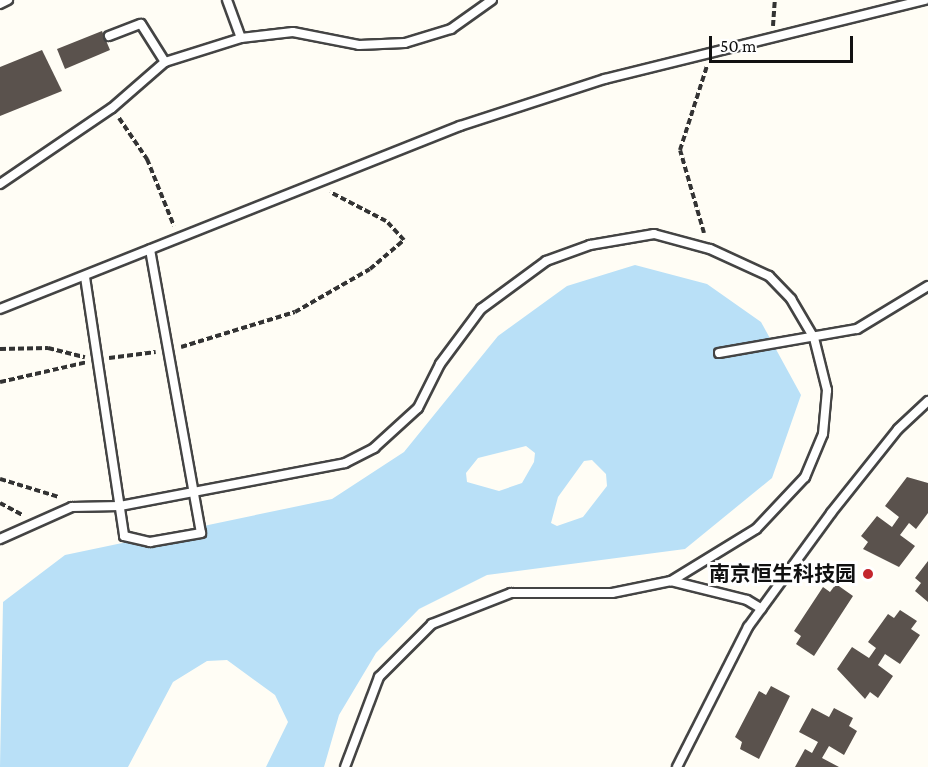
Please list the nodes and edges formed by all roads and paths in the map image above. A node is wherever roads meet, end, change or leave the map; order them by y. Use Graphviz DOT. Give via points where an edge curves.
graph roads {
  1 [pos="8,0"];
  2 [pos="227,0"];
  3 [pos="492,0"];
  4 [pos="775,0"];
  5 [pos="925,0"];
  6 [pos="0,4"];
  7 [pos="109,36"];
  8 [pos="241,38"];
  9 [pos="773,38"];
  10 [pos="714,52"];
  11 [pos="165,62"];
  12 [pos="112,108"];
  13 [pos="0,184"];
  14 [pos="314,184"];
  15 [pos="179,238"];
  16 [pos="710,249"];
  17 [pos="150,250"];
  18 [pos="85,277"];
  19 [pos="928,286"];
  20 [pos="0,309"];
  21 [pos="814,338"];
  22 [pos="0,349"];
  23 [pos="168,350"];
  24 [pos="719,353"];
  25 [pos="98,360"];
  26 [pos="0,382"];
  27 [pos="928,401"];
  28 [pos="0,479"];
  29 [pos="193,491"];
  30 [pos="65,498"];
  31 [pos="0,503"];
  32 [pos="120,506"];
  33 [pos="29,522"];
  34 [pos="0,539"];
  35 [pos="671,581"];
  36 [pos="762,609"];
  37 [pos="345,767"];
  38 [pos="677,767"];
  1 -- 6 [label="lane"];
  2 -- 8 [label="lane"];
  3 -- 8 [label="lane" via="451,29 405,43 359,45 293,33"];
  4 -- 9 [label="path"];
  5 -- 9 [label="lane"];
  7 -- 11 [label="lane" via="141,24"];
  8 -- 11 [label="lane"];
  9 -- 10 [label="lane"];
  10 -- 14 [label="lane" via="605,79 460,126"];
  10 -- 16 [label="path" via="695,90 680,150 688,192"];
  11 -- 12 [label="lane"];
  12 -- 13 [label="lane"];
  12 -- 15 [label="path" via="147,159"];
  14 -- 15 [label="lane"];
  14 -- 23 [label="path" via="386,221 404,240 370,269 295,312"];
  15 -- 17 [label="lane"];
  16 -- 21 [label="lane" via="769,276 792,299"];
  16 -- 29 [label="lane" via="654,234 590,245 546,261 482,309 440,364 418,408 374,448 345,463"];
  17 -- 18 [label="lane"];
  17 -- 23 [label="lane"];
  18 -- 20 [label="lane"];
  18 -- 25 [label="lane"];
  19 -- 21 [label="lane" via="857,329"];
  21 -- 24 [label="lane"];
  21 -- 35 [label="lane" via="827,390 823,434 805,477 756,529"];
  22 -- 25 [label="path" via="48,348"];
  23 -- 25 [label="path"];
  23 -- 29 [label="lane"];
  25 -- 26 [label="path"];
  25 -- 32 [label="lane"];
  27 -- 36 [label="lane" via="860,476"];
  28 -- 30 [label="path"];
  29 -- 32 [label="lane"];
  29 -- 32 [label="lane" via="201,533 170,540 131,540 124,536"];
  31 -- 33 [label="path"];
  32 -- 33 [label="lane" via="72,507"];
  33 -- 34 [label="lane"];
  35 -- 36 [label="lane" via="747,600"];
  35 -- 37 [label="lane" via="612,593 511,593 447,614 401,651 379,677"];
  36 -- 38 [label="lane"];
}
